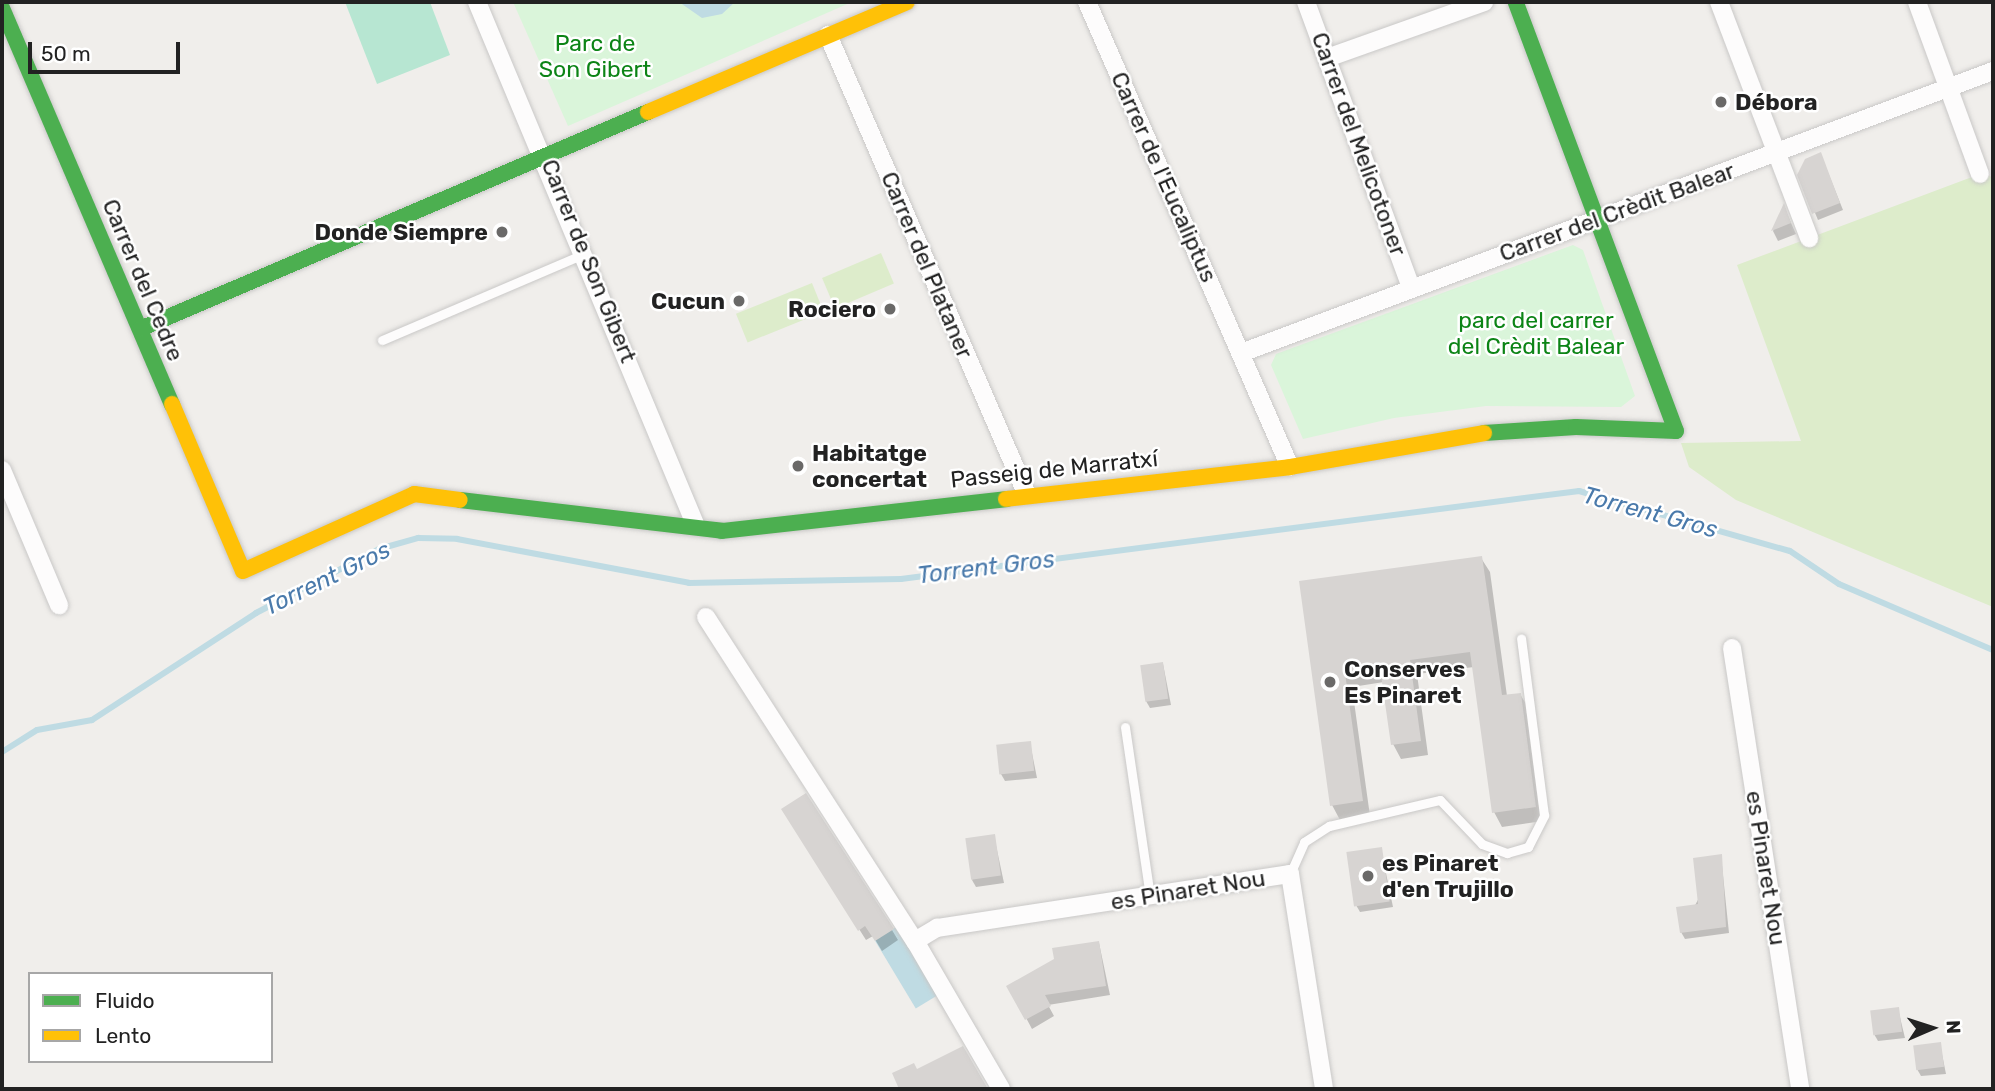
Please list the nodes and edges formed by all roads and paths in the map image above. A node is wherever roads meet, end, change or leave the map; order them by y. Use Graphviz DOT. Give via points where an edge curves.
graph roads {
  1 [pos="477,2"];
  2 [pos="907,2"];
  3 [pos="1087,2"];
  4 [pos="1306,2"];
  5 [pos="1484,2"];
  6 [pos="1516,2"];
  7 [pos="1719,2"];
  8 [pos="1917,2"];
  9 [pos="2,8"];
  10 [pos="828,35"];
  11 [pos="1327,58"];
  12 [pos="1993,71"];
  13 [pos="1948,89"];
  14 [pos="1776,153"];
  15 [pos="546,155"];
  16 [pos="1979,174"];
  17 [pos="1598,220"];
  18 [pos="1809,238"];
  19 [pos="586,254"];
  20 [pos="1411,287"];
  21 [pos="140,329"];
  22 [pos="382,341"];
  23 [pos="1241,353"];
  24 [pos="1290,467"];
  25 [pos="2,470"];
  26 [pos="1027,495"];
  27 [pos="695,524"];
  28 [pos="243,570"];
  29 [pos="59,605"];
  30 [pos="706,617"];
  31 [pos="1521,638"];
  32 [pos="1732,648"];
  33 [pos="1125,727"];
  34 [pos="1290,874"];
  35 [pos="1150,896"];
  36 [pos="915,941"];
  37 [pos="1001,1089"];
  38 [pos="1324,1089"];
  39 [pos="1800,1089"];
  1 -- 15 [label="street, Carrer de Son Gibert"];
  2 -- 10 [label="street"];
  3 -- 23 [label="street, Carrer de l'Eucaliptus"];
  4 -- 11 [label="street, Carrer del Melicotoner"];
  5 -- 11 [label="street"];
  6 -- 17 [label="street"];
  7 -- 14 [label="street"];
  8 -- 13 [label="street"];
  9 -- 21 [label="street, Carrer del Cedre"];
  10 -- 15 [label="street"];
  10 -- 26 [label="street, Carrer del Plataner"];
  11 -- 20 [label="street, Carrer del Melicotoner"];
  12 -- 13 [label="street, Carrer del Crèdit Balear"];
  13 -- 14 [label="street, Carrer del Crèdit Balear"];
  13 -- 16 [label="street"];
  14 -- 17 [label="street, Carrer del Crèdit Balear"];
  14 -- 18 [label="street"];
  15 -- 19 [label="street, Carrer de Son Gibert"];
  15 -- 21 [label="street"];
  17 -- 20 [label="street, Carrer del Crèdit Balear"];
  17 -- 24 [label="street, Passeig de Marratxí" via="1676,431 1576,428 1463,435"];
  19 -- 22 [label="lane"];
  19 -- 27 [label="street, Carrer de Son Gibert"];
  20 -- 23 [label="street, Carrer del Crèdit Balear"];
  21 -- 28 [label="street, Carrer del Cedre"];
  23 -- 24 [label="street, Carrer de l'Eucaliptus"];
  24 -- 26 [label="street, Passeig de Marratxí"];
  25 -- 29 [label="street"];
  26 -- 27 [label="street, Passeig de Marratxí" via="722,531"];
  27 -- 28 [label="street, Passeig de Marratxí" via="414,494"];
  30 -- 36 [label="street"];
  31 -- 34 [label="lane" via="1545,814 1528,847 1507,853 1482,844 1440,800 1329,826 1304,842"];
  32 -- 39 [label="street, es Pinaret Nou"];
  33 -- 35 [label="lane"];
  34 -- 35 [label="street, es Pinaret Nou"];
  34 -- 38 [label="street, es Pinaret Nou"];
  35 -- 36 [label="street, es Pinaret Nou" via="937,929"];
  36 -- 37 [label="street"];
}
